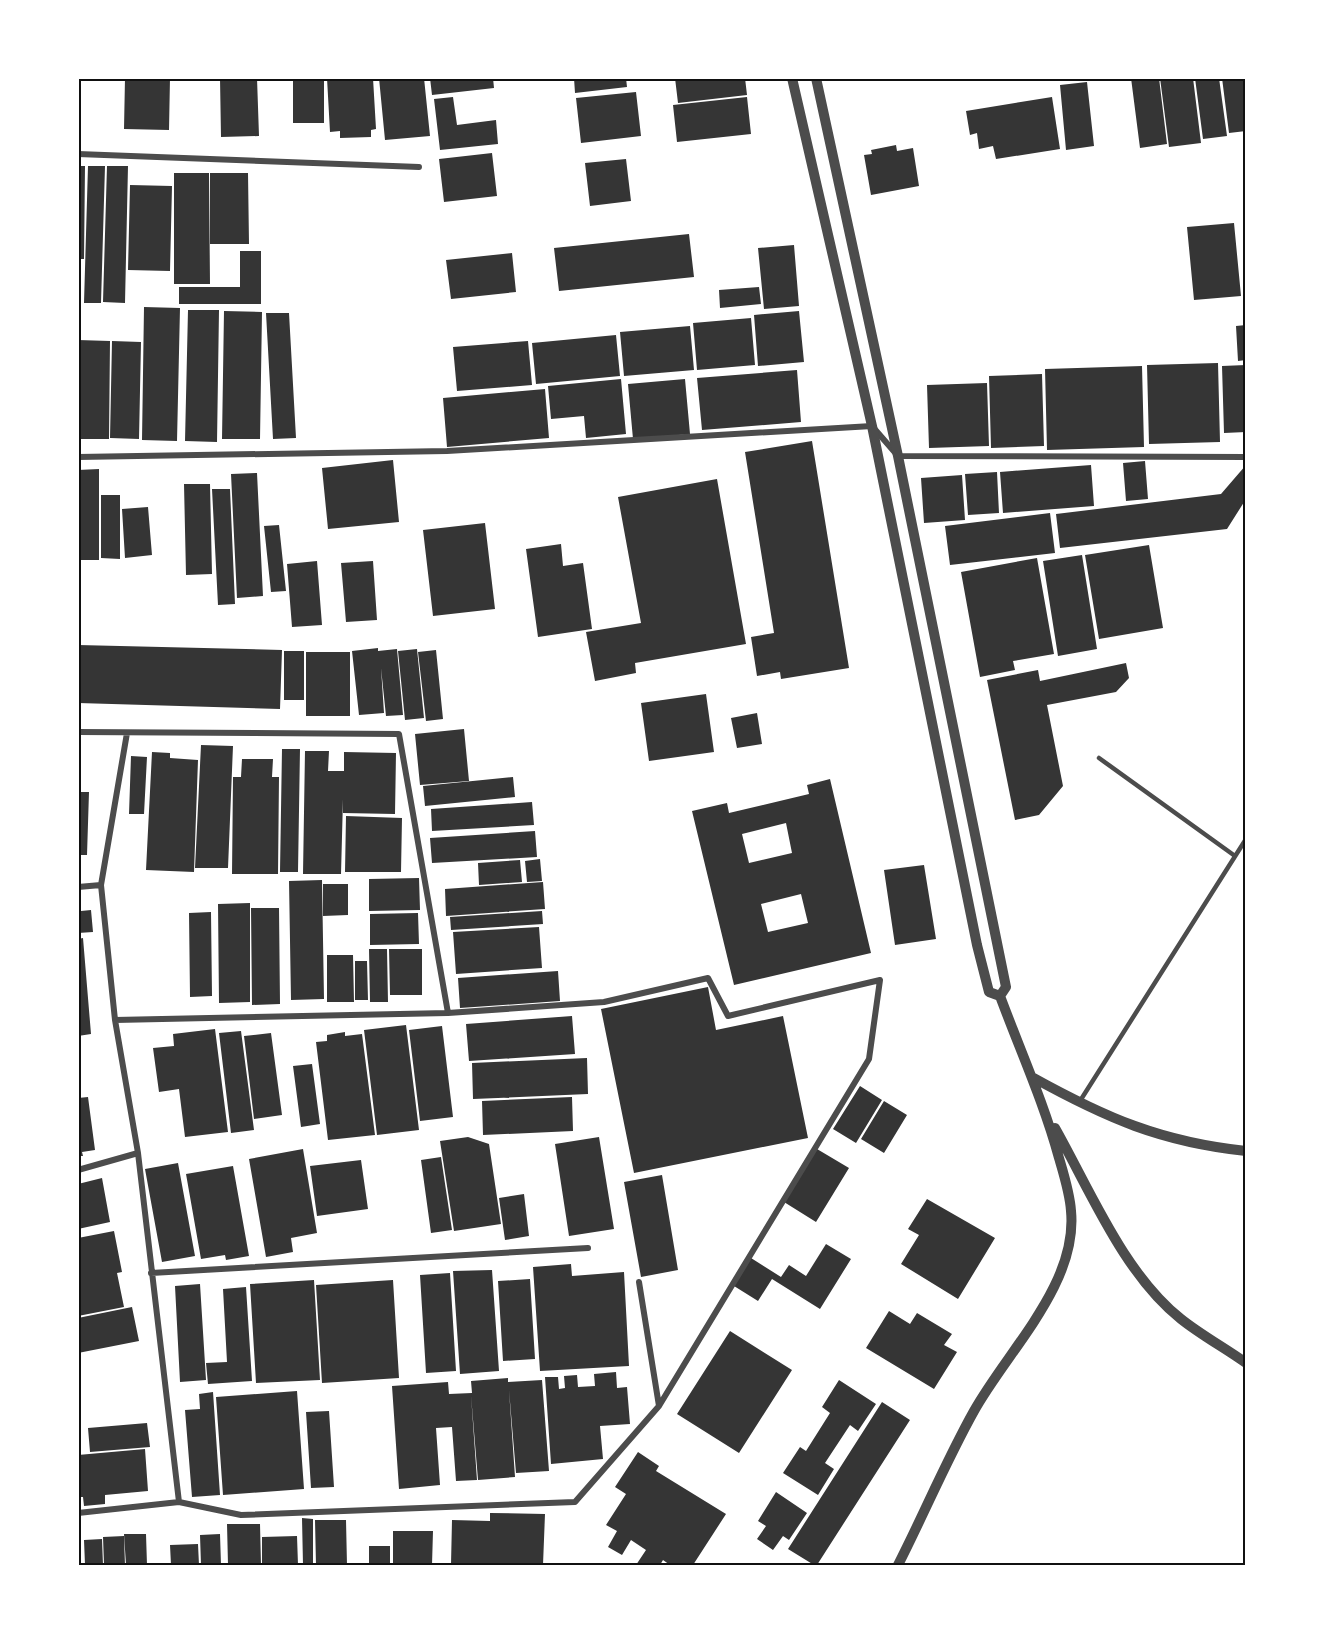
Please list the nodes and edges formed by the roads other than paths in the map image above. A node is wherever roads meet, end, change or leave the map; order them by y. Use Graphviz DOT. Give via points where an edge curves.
graph roads {
  1 [pos="792,78"];
  2 [pos="816,78"];
  3 [pos="78,154"];
  4 [pos="419,167"];
  5 [pos="872,426"];
  6 [pos="898,456"];
  7 [pos="78,457"];
  8 [pos="1246,457"];
  9 [pos="78,732"];
  10 [pos="127,733"];
  11 [pos="1099,758"];
  12 [pos="1246,839"];
  13 [pos="1235,856"];
  14 [pos="101,885"];
  15 [pos="78,886"];
  16 [pos="1000,996"];
  17 [pos="448,1013"];
  18 [pos="115,1020"];
  19 [pos="1032,1077"];
  20 [pos="1078,1103"];
  21 [pos="1042,1105"];
  22 [pos="1246,1151"];
  23 [pos="138,1153"];
  24 [pos="78,1170"];
  25 [pos="588,1248"];
  26 [pos="151,1273"];
  27 [pos="639,1282"];
  28 [pos="1246,1363"];
  29 [pos="659,1406"];
  30 [pos="179,1502"];
  31 [pos="78,1513"];
  32 [pos="898,1565"];
  1 -- 5 [label="street"];
  2 -- 6 [label="street"];
  3 -- 4 [label="street"];
  5 -- 6 [label="street"];
  5 -- 7 [label="street" via="447,451"];
  5 -- 16 [label="street" via="977,945 989,992"];
  6 -- 8 [label="street"];
  6 -- 16 [label="street" via="1006,987"];
  9 -- 10 [label="street"];
  10 -- 14 [label="street"];
  10 -- 17 [label="street" via="399,734"];
  11 -- 13 [label="lane"];
  12 -- 13 [label="lane"];
  13 -- 20 [label="lane"];
  14 -- 15 [label="street"];
  14 -- 18 [label="street"];
  16 -- 19 [label="street"];
  17 -- 18 [label="street"];
  17 -- 29 [label="street" via="604,1002 708,978 728,1016 880,980 869,1059"];
  18 -- 23 [label="street"];
  19 -- 20 [label="street"];
  19 -- 21 [label="street"];
  20 -- 22 [label="street" via="1129,1126 1173,1139"];
  21 -- 28 [label="street" via="1112,1234 1146,1282 1180,1318"];
  21 -- 32 [label="street" via="1071,1211 1065,1266 1051,1296 974,1411"];
  23 -- 24 [label="street"];
  23 -- 26 [label="street"];
  25 -- 26 [label="street"];
  26 -- 30 [label="street"];
  27 -- 29 [label="street"];
  29 -- 30 [label="street" via="575,1502 241,1515"];
  30 -- 31 [label="street"];
}
